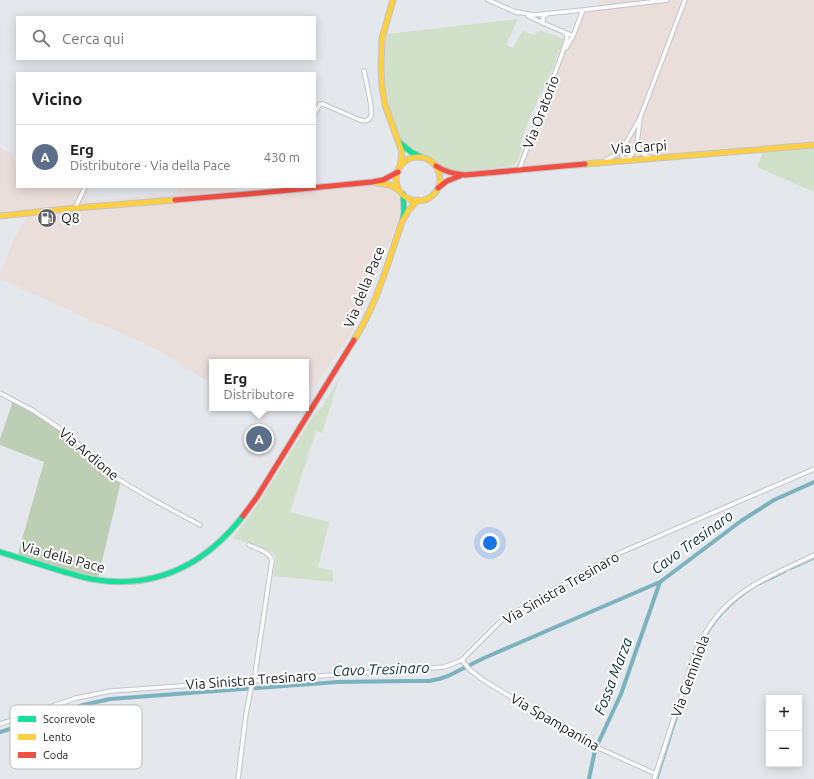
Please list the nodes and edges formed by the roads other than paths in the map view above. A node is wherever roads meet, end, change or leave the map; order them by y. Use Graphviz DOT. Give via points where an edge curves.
graph roads {
  1 [pos="393,0"];
  2 [pos="489,0"];
  3 [pos="667,0"];
  4 [pos="684,0"];
  5 [pos="583,10"];
  6 [pos="518,12"];
  7 [pos="547,14"];
  8 [pos="543,23"];
  9 [pos="562,31"];
  10 [pos="573,36"];
  11 [pos="562,54"];
  12 [pos="364,71"];
  13 [pos="316,111"];
  14 [pos="640,118"];
  15 [pos="398,140"];
  16 [pos="636,142"];
  17 [pos="814,145"];
  18 [pos="623,148"];
  19 [pos="421,157"];
  20 [pos="660,158"];
  21 [pos="626,160"];
  22 [pos="600,163"];
  23 [pos="436,166"];
  24 [pos="399,169"];
  25 [pos="519,170"];
  26 [pos="465,175"];
  27 [pos="372,182"];
  28 [pos="316,186"];
  29 [pos="84,188"];
  30 [pos="292,188"];
  31 [pos="438,188"];
  32 [pos="279,189"];
  33 [pos="401,192"];
  34 [pos="418,200"];
  35 [pos="74,208"];
  36 [pos="0,216"];
  37 [pos="402,222"];
  38 [pos="0,394"];
  39 [pos="814,469"];
  40 [pos="200,525"];
  41 [pos="249,545"];
  42 [pos="0,552"];
  43 [pos="814,555"];
  44 [pos="462,660"];
  45 [pos="253,681"];
  46 [pos="56,705"];
  47 [pos="10,721"];
  48 [pos="0,724"];
  49 [pos="656,774"];
  50 [pos="238,779"];
  51 [pos="654,779"];
  1 -- 15 [label="main road" via="382,38 381,67 385,104"];
  2 -- 6 [label="street"];
  3 -- 5 [label="street"];
  4 -- 14 [label="street"];
  5 -- 7 [label="street"];
  5 -- 10 [label="street, Via Oratorio"];
  6 -- 7 [label="street"];
  6 -- 8 [label="street"];
  7 -- 8 [label="street"];
  8 -- 9 [label="street"];
  9 -- 10 [label="street"];
  9 -- 11 [label="street, Via Oratorio" via="567,35"];
  10 -- 11 [label="street, Via Oratorio"];
  11 -- 25 [label="street, Via Oratorio"];
  12 -- 13 [label="street" via="371,107 371,116 368,120 360,120 323,104 320,104"];
  14 -- 16 [label="street"];
  14 -- 18 [label="street"];
  15 -- 19 [label="main road, Via Carpi"];
  15 -- 24 [label="main road" via="402,152"];
  16 -- 20 [label="street" via="644,155"];
  16 -- 21 [label="street" via="632,155"];
  17 -- 20 [label="main road, Via Carpi"];
  18 -- 21 [label="street" via="622,155"];
  18 -- 22 [label="street" via="616,155"];
  19 -- 23 [label="main road, Via Carpi"];
  19 -- 24 [label="main road" via="407,160"];
  20 -- 21 [label="main road, Via Carpi"];
  21 -- 22 [label="main road, Via Carpi"];
  22 -- 25 [label="main road, Via Carpi"];
  23 -- 26 [label="main road, Via Carpi" via="450,174"];
  23 -- 31 [label="main road" via="440,177"];
  24 -- 27 [label="main road" via="383,180"];
  24 -- 33 [label="main road" via="396,181"];
  25 -- 26 [label="main road, Via Carpi"];
  26 -- 31 [label="main road, Via Carpi" via="447,181"];
  27 -- 28 [label="main road"];
  27 -- 33 [label="main road" via="390,185"];
  29 -- 35 [label="street"];
  30 -- 32 [label="main road"];
  31 -- 34 [label="main road, Via Carpi" via="430,197"];
  32 -- 35 [label="main road"];
  33 -- 34 [label="main road" via="410,199"];
  33 -- 37 [label="main road, Via della Pace" via="404,211"];
  34 -- 37 [label="main road, Via della Pace"];
  35 -- 36 [label="main road"];
  37 -- 42 [label="main road, Via della Pace" via="374,301 361,329 257,497 216,546 180,569 153,578 126,582 86,578"];
  38 -- 40 [label="street, Via Ardione" via="34,411 65,432 113,476"];
  39 -- 44 [label="street, Via Sinistra Tresinaro" via="615,555 503,619"];
  41 -- 45 [label="street" via="267,553 272,560"];
  43 -- 49 [label="street, Via Geminiola" via="742,592 711,623 694,656"];
  44 -- 45 [label="street, Via Sinistra Tresinaro" via="444,666"];
  44 -- 49 [label="street, Via Spampanina" via="483,680 577,737"];
  45 -- 46 [label="street, Via Sinistra Tresinaro" via="98,693"];
  45 -- 50 [label="street"];
  47 -- 48 [label="street, Via Sinistra Tresinaro"];
  49 -- 51 [label="street, Via Geminiola"];
}
